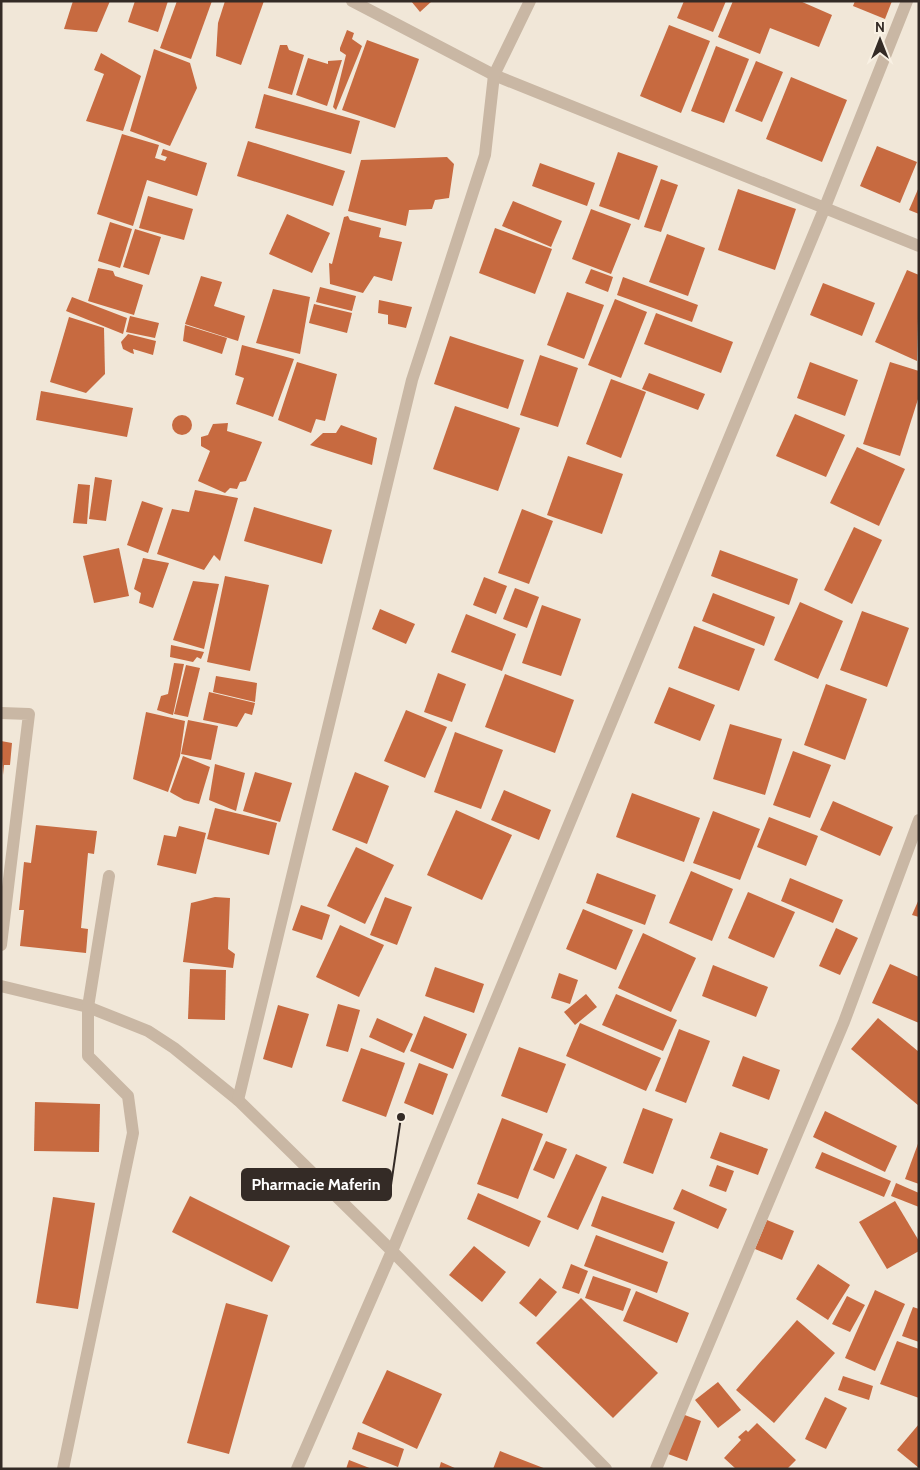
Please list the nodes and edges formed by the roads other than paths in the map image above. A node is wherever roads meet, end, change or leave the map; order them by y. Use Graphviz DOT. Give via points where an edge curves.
graph roads {
  1 [pos="352,1"];
  2 [pos="530,1"];
  3 [pos="907,1"];
  4 [pos="494,75"];
  5 [pos="825,207"];
  6 [pos="919,246"];
  7 [pos="1,712"];
  8 [pos="919,820"];
  9 [pos="109,876"];
  10 [pos="4,891"];
  11 [pos="1,945"];
  12 [pos="1,986"];
  13 [pos="88,1007"];
  14 [pos="238,1100"];
  15 [pos="392,1251"];
  16 [pos="63,1469"];
  17 [pos="297,1469"];
  18 [pos="606,1469"];
  19 [pos="656,1469"];
  1 -- 4 [label="street"];
  2 -- 4 [label="street"];
  3 -- 5 [label="street"];
  4 -- 5 [label="street"];
  4 -- 14 [label="street" via="485,155 412,380"];
  5 -- 6 [label="street"];
  5 -- 15 [label="street"];
  7 -- 10 [label="street" via="29,714"];
  8 -- 19 [label="street" via="844,1022"];
  9 -- 13 [label="street"];
  10 -- 11 [label="street"];
  12 -- 13 [label="street"];
  13 -- 14 [label="street" via="148,1031"];
  13 -- 16 [label="street" via="88,1056 128,1096 133,1133"];
  14 -- 15 [label="street"];
  15 -- 17 [label="street"];
  15 -- 18 [label="street"];
}
